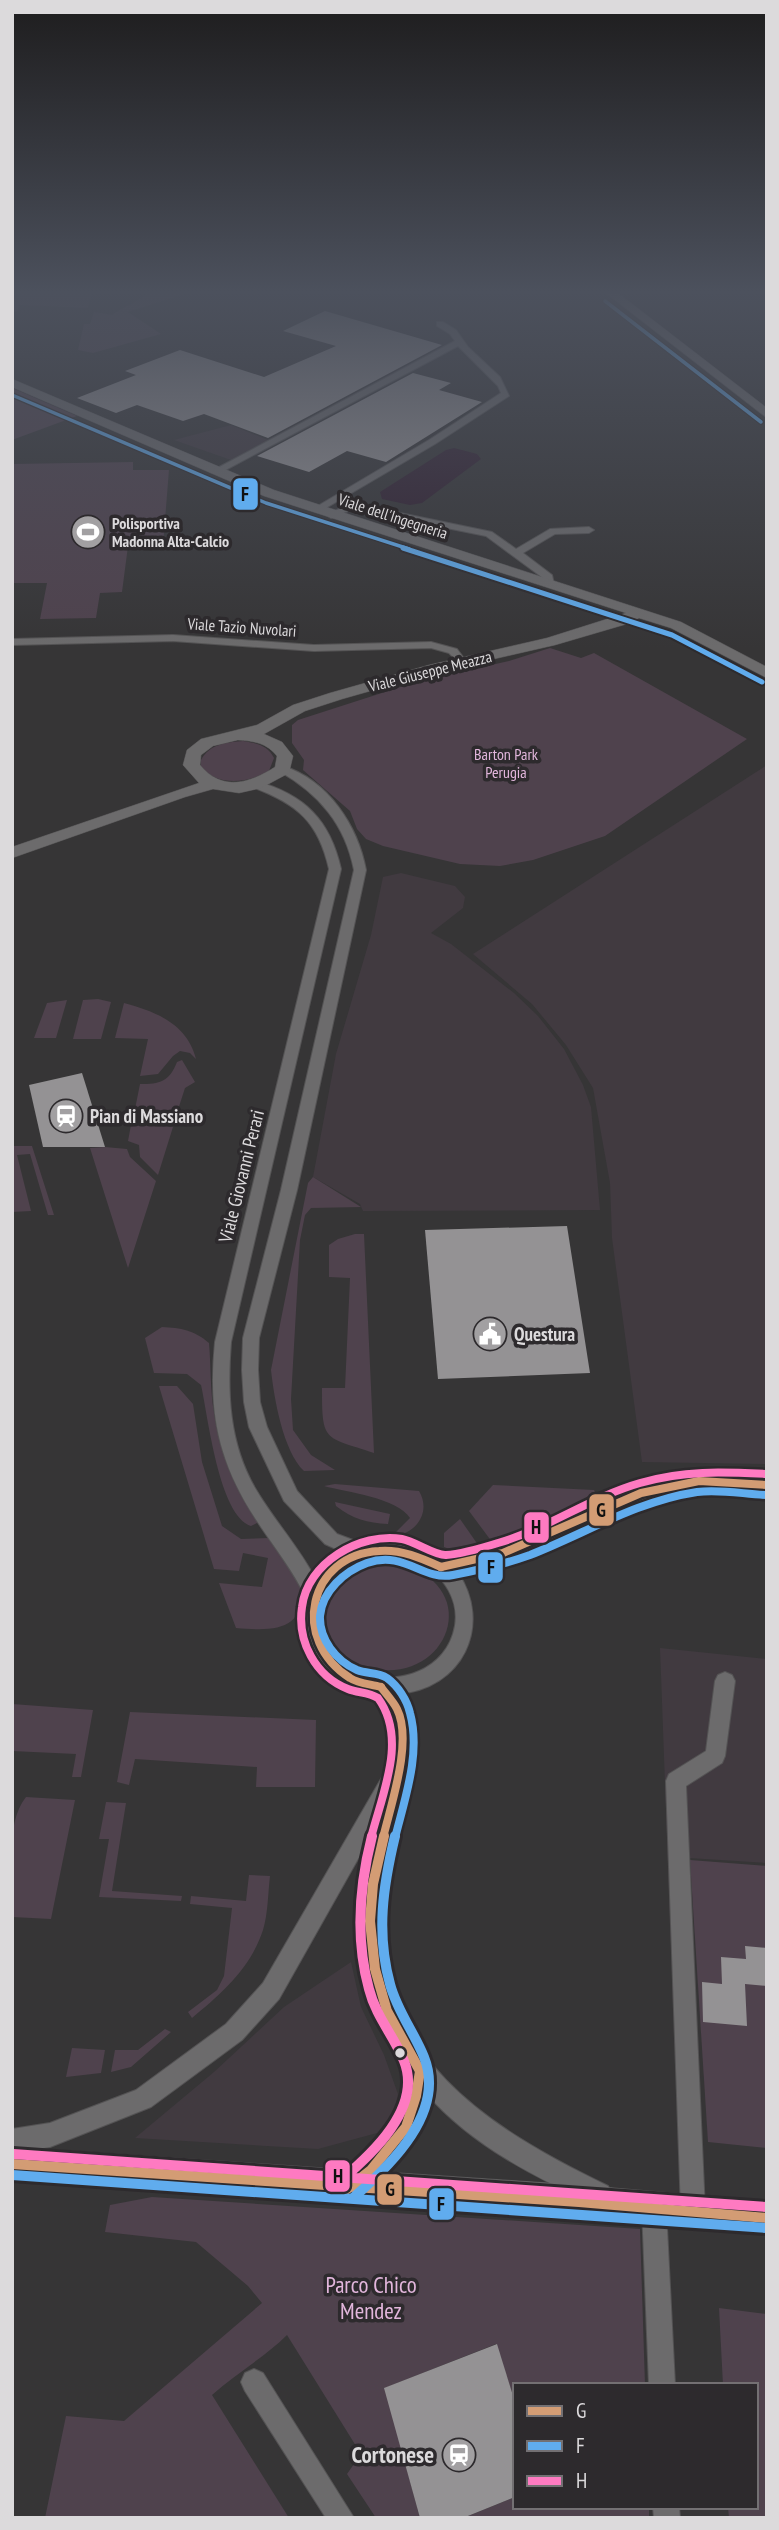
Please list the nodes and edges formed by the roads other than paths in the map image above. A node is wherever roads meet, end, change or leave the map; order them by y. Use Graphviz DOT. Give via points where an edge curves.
graph roads {
  1 [pos="76,411"];
  2 [pos="332,411"];
  3 [pos="480,411"];
  4 [pos="215,472"];
  5 [pos="316,510"];
  6 [pos="331,515"];
  7 [pos="589,530"];
  8 [pos="520,558"];
  9 [pos="549,584"];
  10 [pos="612,603"];
  11 [pos="639,612"];
  12 [pos="585,630"];
  13 [pos="12,642"];
  14 [pos="456,663"];
  15 [pos="767,673"];
  16 [pos="278,722"];
  17 [pos="238,735"];
  18 [pos="275,744"];
  19 [pos="190,765"];
  20 [pos="283,769"];
  21 [pos="213,784"];
  22 [pos="256,785"];
  23 [pos="12,840"];
  24 [pos="12,853"];
  25 [pos="767,1485"];
  26 [pos="363,1552"];
  27 [pos="441,1567"];
  28 [pos="314,1595"];
  29 [pos="725,1681"];
  30 [pos="381,1687"];
  31 [pos="400,1764"];
  32 [pos="419,2071"];
  33 [pos="12,2141"];
  34 [pos="12,2164"];
  35 [pos="347,2189"];
  36 [pos="638,2206"];
  37 [pos="693,2211"];
  38 [pos="767,2218"];
  39 [pos="254,2382"];
  40 [pos="662,2383"];
  41 [pos="341,2518"];
  1 -- 4 [label="street, Viale dell'Ingegneria"];
  2 -- 4 [label="street"];
  3 -- 5 [label="street"];
  4 -- 5 [label="street, Viale dell'Ingegneria"];
  5 -- 6 [label="street, Viale dell'Ingegneria"];
  6 -- 8 [label="street" via="352,506 489,534"];
  6 -- 9 [label="street, Viale dell'Ingegneria"];
  7 -- 8 [label="street" via="553,531 518,552"];
  8 -- 9 [label="street" via="548,577"];
  9 -- 10 [label="street, Viale dell'Ingegneria"];
  10 -- 11 [label="street, Viale dell'Ingegneria"];
  10 -- 12 [label="street, Viale Giuseppe Meazza"];
  11 -- 12 [label="street, Viale Giuseppe Meazza"];
  11 -- 15 [label="street, Viale dell'Ingegneria" via="676,625"];
  12 -- 14 [label="street, Viale Giuseppe Meazza"];
  13 -- 14 [label="street, Viale Tazio Nuvolari" via="160,638 314,648 431,645 453,651"];
  14 -- 16 [label="street, Viale Giuseppe Meazza" via="299,708"];
  16 -- 17 [label="street, Viale Giuseppe Meazza"];
  16 -- 18 [label="street"];
  17 -- 18 [label="street"];
  17 -- 19 [label="street, Viale Giuseppe Meazza" via="198,748"];
  18 -- 20 [label="street" via="285,756"];
  19 -- 21 [label="street" via="193,773"];
  19 -- 23 [label="street" via="169,783"];
  20 -- 22 [label="street"];
  20 -- 26 [label="street" via="342,818 355,841 360,870 251,1338 252,1402 268,1455 289,1496 331,1539"];
  21 -- 22 [label="street"];
  21 -- 24 [label="street"];
  22 -- 28 [label="street, Viale Giovanni Perari" via="295,801 320,825 335,869 218,1379 224,1437 239,1476 306,1574"];
  25 -- 27 [label="street" via="699,1481 641,1493 503,1553"];
  26 -- 27 [label="street" via="402,1550"];
  26 -- 28 [label="street" via="325,1576"];
  27 -- 30 [label="street" via="460,1589 467,1617 461,1645 442,1668 414,1683"];
  28 -- 30 [label="street" via="310,1622 326,1660 350,1678"];
  29 -- 37 [label="street" via="715,1756 676,1781"];
  30 -- 31 [label="street" via="398,1710 403,1734"];
  31 -- 32 [label="street" via="373,1884 370,1921 375,1969 387,2011"];
  31 -- 33 [label="street" via="271,1991 234,2032 143,2099 51,2134"];
  32 -- 35 [label="street" via="406,2127 371,2170"];
  32 -- 36 [label="street" via="483,2131 554,2172"];
  34 -- 35 [label="street"];
  35 -- 36 [label="street"];
  36 -- 37 [label="street"];
  36 -- 40 [label="street"];
  37 -- 38 [label="street"];
  39 -- 41 [label="street"];
}
